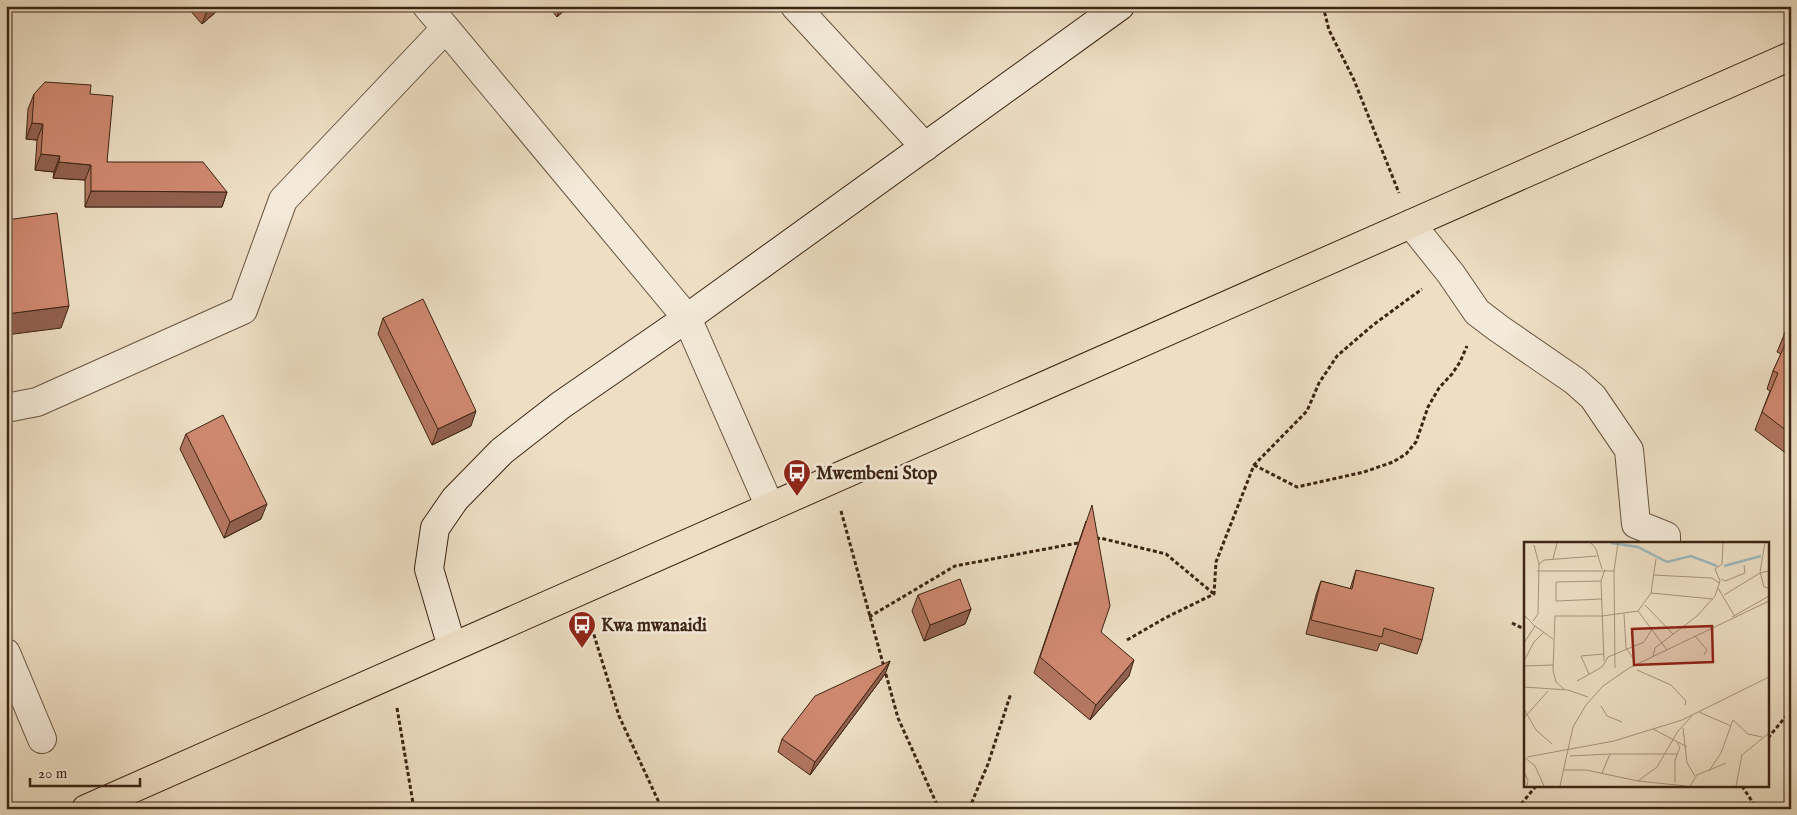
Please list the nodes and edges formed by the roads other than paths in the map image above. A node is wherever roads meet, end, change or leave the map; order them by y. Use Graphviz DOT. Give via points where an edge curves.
graph roads {
  1 [pos="427,6"];
  2 [pos="795,6"];
  3 [pos="1120,6"];
  4 [pos="445,28"];
  5 [pos="1791,56"];
  6 [pos="925,147"];
  7 [pos="1411,224"];
  8 [pos="687,318"];
  9 [pos="6,408"];
  10 [pos="770,507"];
  11 [pos="1666,542"];
  12 [pos="452,647"];
  13 [pos="6,653"];
  14 [pos="42,739"];
  15 [pos="86,809"];
  1 -- 4 [label="street"];
  2 -- 6 [label="street"];
  3 -- 6 [label="street"];
  4 -- 8 [label="street"];
  4 -- 9 [label="street" via="283,200 243,310 37,402"];
  5 -- 7 [label="highway"];
  6 -- 8 [label="street"];
  7 -- 10 [label="highway"];
  7 -- 11 [label="street" via="1477,312 1593,396 1629,450 1636,524 1666,536"];
  8 -- 10 [label="street"];
  8 -- 12 [label="street" via="561,405 502,451 450,506 435,528 429,569"];
  10 -- 12 [label="highway"];
  12 -- 15 [label="highway"];
  13 -- 14 [label="street"];
}
